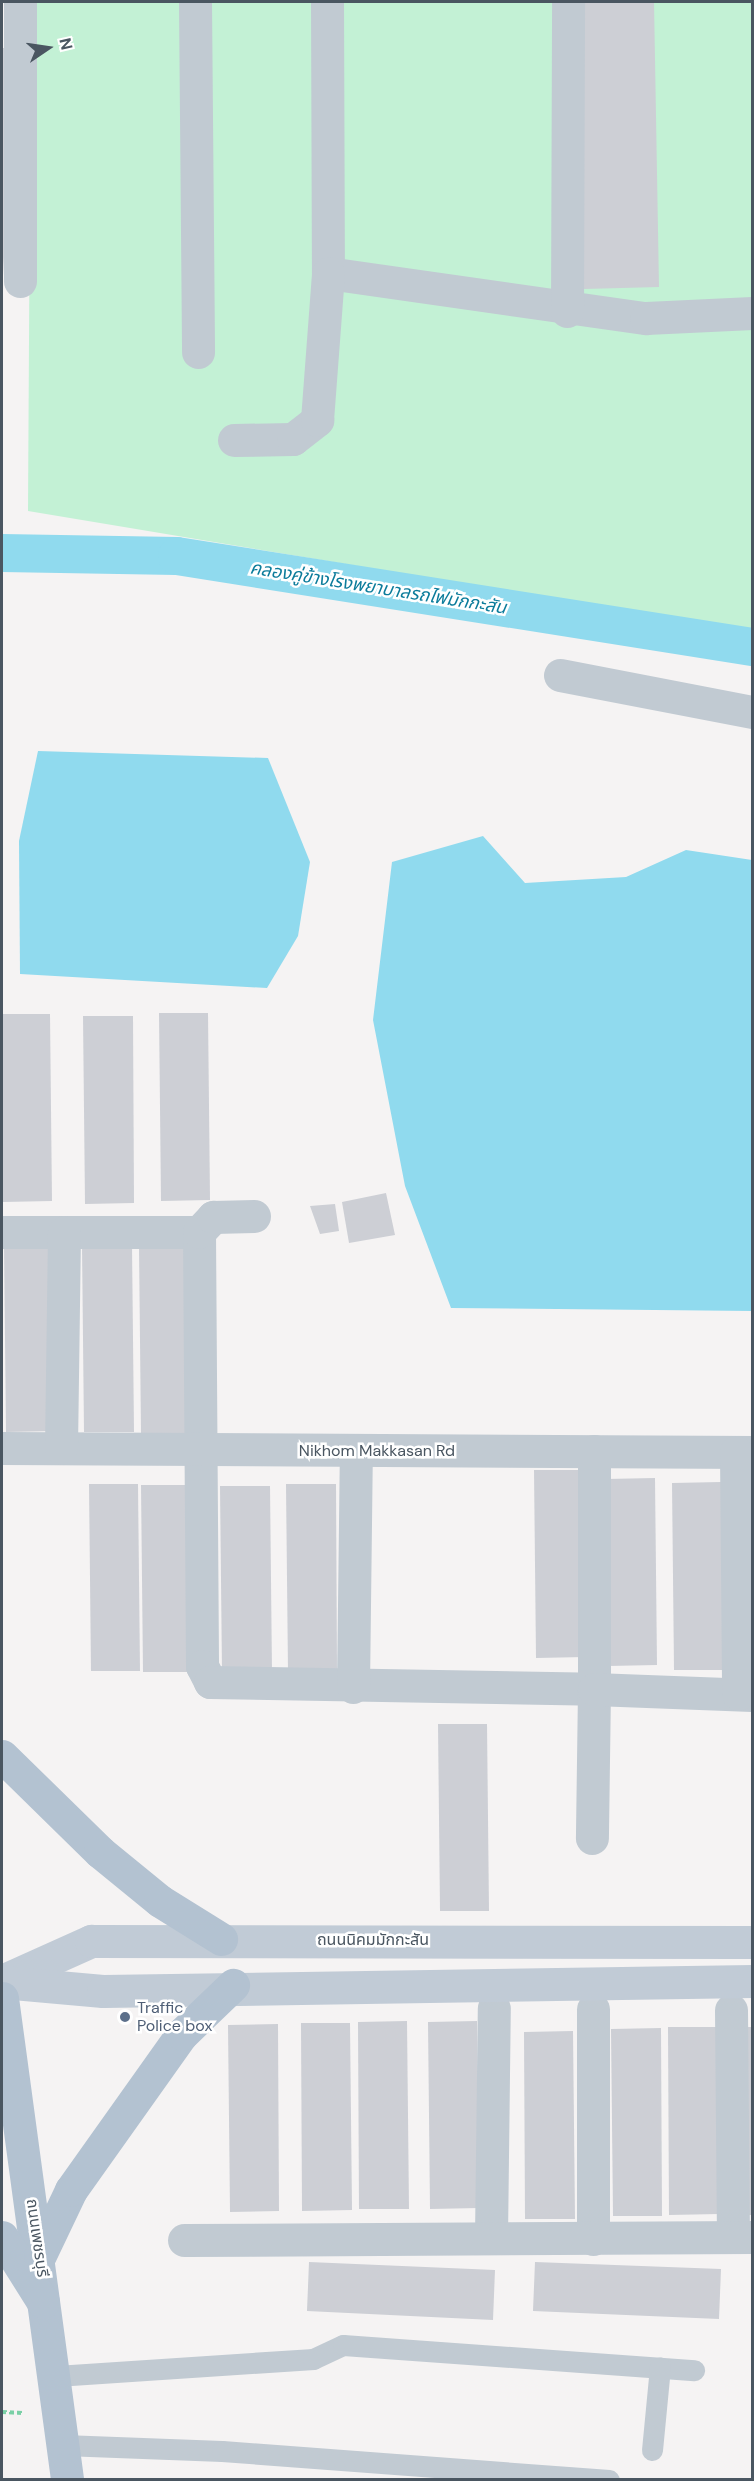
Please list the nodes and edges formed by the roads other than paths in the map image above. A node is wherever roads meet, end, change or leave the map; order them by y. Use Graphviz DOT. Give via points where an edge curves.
graph roads {
  1 [pos="20,2"];
  2 [pos="195,2"];
  3 [pos="327,2"];
  4 [pos="568,2"];
  5 [pos="328,273"];
  6 [pos="20,281"];
  7 [pos="567,310"];
  8 [pos="753,313"];
  9 [pos="198,352"];
  10 [pos="234,440"];
  11 [pos="560,675"];
  12 [pos="753,712"];
  13 [pos="254,1216"];
  14 [pos="2,1232"];
  15 [pos="64,1232"];
  16 [pos="199,1232"];
  17 [pos="2,1448"];
  18 [pos="60,1448"];
  19 [pos="356,1450"];
  20 [pos="197,1451"];
  21 [pos="594,1451"];
  22 [pos="744,1452"];
  23 [pos="353,1687"];
  24 [pos="594,1689"];
  25 [pos="745,1695"];
  26 [pos="2,1756"];
  27 [pos="592,1838"];
  28 [pos="221,1939"];
  29 [pos="753,1942"];
  30 [pos="2,1981"];
  31 [pos="753,1981"];
  32 [pos="233,1985"];
  33 [pos="2,1998"];
  34 [pos="494,2008"];
  35 [pos="593,2009"];
  36 [pos="731,2010"];
  37 [pos="2,2237"];
  38 [pos="743,2237"];
  39 [pos="491,2238"];
  40 [pos="593,2239"];
  41 [pos="184,2240"];
  42 [pos="40,2255"];
  43 [pos="45,2306"];
  44 [pos="660,2367"];
  45 [pos="694,2370"];
  46 [pos="56,2376"];
  47 [pos="63,2445"];
  48 [pos="652,2450"];
  49 [pos="67,2480"];
  50 [pos="609,2480"];
  1 -- 6 [label="street"];
  2 -- 9 [label="street"];
  3 -- 5 [label="street"];
  4 -- 7 [label="street"];
  5 -- 7 [label="street"];
  5 -- 10 [label="street" via="317,420 294,439"];
  7 -- 8 [label="street" via="646,318"];
  11 -- 12 [label="street"];
  13 -- 16 [label="street" via="213,1217"];
  14 -- 15 [label="street"];
  15 -- 16 [label="street"];
  15 -- 18 [label="street"];
  16 -- 20 [label="street"];
  17 -- 18 [label="street, Nikhom Makkasan Rd"];
  18 -- 20 [label="street, Nikhom Makkasan Rd"];
  19 -- 20 [label="street, Nikhom Makkasan Rd"];
  19 -- 21 [label="street, Nikhom Makkasan Rd"];
  19 -- 23 [label="street"];
  20 -- 23 [label="street" via="204,1676 216,1684"];
  21 -- 22 [label="street, Nikhom Makkasan Rd"];
  21 -- 24 [label="street"];
  22 -- 25 [label="street"];
  23 -- 24 [label="street"];
  24 -- 25 [label="street"];
  24 -- 27 [label="street"];
  26 -- 28 [label="main road" via="100,1852 160,1901"];
  28 -- 29 [label="street, ถนนนิคมมักกะสัน"];
  28 -- 30 [label="street, ถนนนิคมมักกะสัน" via="91,1941"];
  30 -- 32 [label="street, ถนนนิคมมักกะสัน" via="103,1991"];
  31 -- 32 [label="street, ถนนนิคมมักกะสัน"];
  32 -- 42 [label="main road" via="182,2034 71,2190"];
  33 -- 42 [label="main road, ถนนเพชรบุรี"];
  34 -- 39 [label="street"];
  35 -- 40 [label="street"];
  36 -- 38 [label="street"];
  37 -- 43 [label="main road"];
  38 -- 40 [label="street"];
  39 -- 40 [label="street"];
  39 -- 41 [label="street"];
  42 -- 43 [label="main road, ถนนเพชรบุรี"];
  43 -- 46 [label="main road, ถนนเพชรบุรี"];
  44 -- 45 [label="lane"];
  44 -- 46 [label="lane" via="343,2345 313,2359"];
  44 -- 48 [label="lane"];
  46 -- 47 [label="main road, ถนนเพชรบุรี"];
  47 -- 49 [label="main road, ถนนเพชรบุรี"];
  47 -- 50 [label="lane" via="222,2451"];
}
